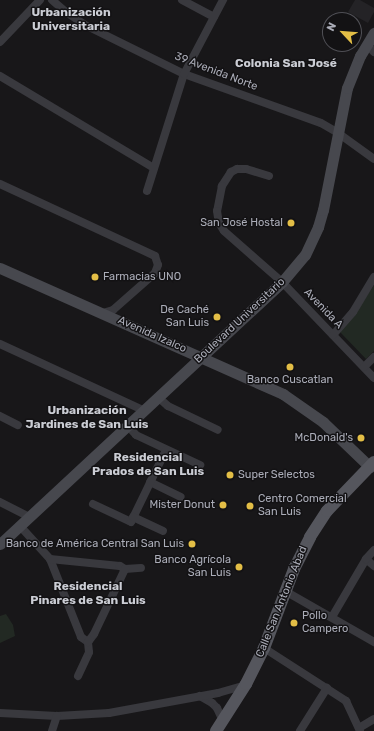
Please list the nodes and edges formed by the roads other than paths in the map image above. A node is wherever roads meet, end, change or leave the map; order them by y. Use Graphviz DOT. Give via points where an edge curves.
graph roads {
  1 [pos="40,0"];
  2 [pos="52,0"];
  3 [pos="182,0"];
  4 [pos="223,0"];
  5 [pos="214,17"];
  6 [pos="374,33"];
  7 [pos="0,42"];
  8 [pos="370,49"];
  9 [pos="184,74"];
  10 [pos="0,76"];
  11 [pos="338,133"];
  12 [pos="374,159"];
  13 [pos="154,168"];
  14 [pos="269,176"];
  15 [pos="0,184"];
  16 [pos="147,191"];
  17 [pos="0,268"];
  18 [pos="374,277"];
  19 [pos="282,282"];
  20 [pos="103,313"];
  21 [pos="333,335"];
  22 [pos="0,344"];
  23 [pos="202,357"];
  24 [pos="374,357"];
  25 [pos="364,367"];
  26 [pos="374,378"];
  27 [pos="159,398"];
  28 [pos="145,410"];
  29 [pos="0,416"];
  30 [pos="18,425"];
  31 [pos="128,426"];
  32 [pos="218,430"];
  33 [pos="166,450"];
  34 [pos="200,464"];
  35 [pos="373,467"];
  36 [pos="150,482"];
  37 [pos="181,497"];
  38 [pos="0,502"];
  39 [pos="93,504"];
  40 [pos="29,517"];
  41 [pos="132,519"];
  42 [pos="20,526"];
  43 [pos="163,531"];
  44 [pos="0,544"];
  45 [pos="374,550"];
  46 [pos="50,559"];
  47 [pos="366,559"];
  48 [pos="374,566"];
  49 [pos="141,568"];
  50 [pos="125,569"];
  51 [pos="285,591"];
  52 [pos="332,617"];
  53 [pos="88,642"];
  54 [pos="374,642"];
  55 [pos="264,648"];
  56 [pos="78,676"];
  57 [pos="246,684"];
  58 [pos="327,688"];
  59 [pos="200,696"];
  60 [pos="0,713"];
  61 [pos="56,716"];
  62 [pos="374,719"];
  63 [pos="220,726"];
  64 [pos="360,729"];
  65 [pos="52,731"];
  66 [pos="300,731"];
  1 -- 7 [label="street"];
  2 -- 9 [label="street, 39 Avenida Norte" via="87,26"];
  3 -- 5 [label="street"];
  4 -- 5 [label="street"];
  5 -- 9 [label="street"];
  6 -- 8 [label="street, Boulevard Universitario"];
  8 -- 11 [label="street, Boulevard Universitario" via="347,88"];
  9 -- 11 [label="street, 39 Avenida Norte" via="321,123"];
  9 -- 13 [label="street"];
  10 -- 13 [label="street"];
  11 -- 12 [label="street, 39 Avenida Norte"];
  11 -- 19 [label="street, Boulevard Universitario" via="318,226 305,255"];
  13 -- 16 [label="street"];
  14 -- 19 [label="street, Avenida A" via="246,169 231,172 222,186 217,211 219,223 224,231"];
  15 -- 20 [label="street" via="155,256 158,265 155,274 112,310"];
  17 -- 20 [label="street, Avenida Izalco"];
  18 -- 21 [label="street" via="353,312"];
  19 -- 21 [label="street, Avenida A"];
  19 -- 23 [label="street, Boulevard Universitario"];
  20 -- 23 [label="street, Avenida Izalco"];
  21 -- 25 [label="street, Avenida A"];
  22 -- 28 [label="street"];
  23 -- 27 [label="street, Boulevard Universitario"];
  23 -- 35 [label="street, Avenida Izalco" via="283,394 323,422"];
  24 -- 25 [label="street"];
  25 -- 26 [label="street, Avenida A"];
  27 -- 28 [label="street, Boulevard Universitario"];
  27 -- 32 [label="street" via="168,406"];
  28 -- 31 [label="street, Boulevard Universitario"];
  29 -- 30 [label="street"];
  31 -- 33 [label="street" via="134,434"];
  31 -- 40 [label="street, Boulevard Universitario"];
  33 -- 34 [label="street"];
  33 -- 36 [label="street"];
  35 -- 51 [label="main road, Calle San Antonio Abad" via="327,511 317,525 303,548"];
  36 -- 37 [label="street"];
  36 -- 41 [label="street"];
  38 -- 40 [label="street"];
  39 -- 41 [label="street"];
  40 -- 42 [label="street, Boulevard Universitario"];
  41 -- 43 [label="street"];
  42 -- 44 [label="street, Boulevard Universitario"];
  42 -- 46 [label="street"];
  45 -- 47 [label="street"];
  46 -- 50 [label="street" via="120,566"];
  46 -- 53 [label="street" via="81,637"];
  47 -- 48 [label="street"];
  47 -- 52 [label="street"];
  49 -- 50 [label="street"];
  50 -- 53 [label="street"];
  51 -- 52 [label="street"];
  51 -- 55 [label="main road, Calle San Antonio Abad"];
  52 -- 54 [label="street"];
  53 -- 56 [label="street" via="88,652"];
  55 -- 57 [label="main road, Calle San Antonio Abad"];
  55 -- 58 [label="street"];
  57 -- 59 [label="street"];
  57 -- 63 [label="main road, Calle San Antonio Abad"];
  58 -- 64 [label="street" via="346,701"];
  58 -- 66 [label="street"];
  59 -- 61 [label="street" via="109,713"];
  59 -- 63 [label="street" via="217,708"];
  60 -- 61 [label="street"];
  61 -- 65 [label="street"];
  62 -- 64 [label="street"];
}
